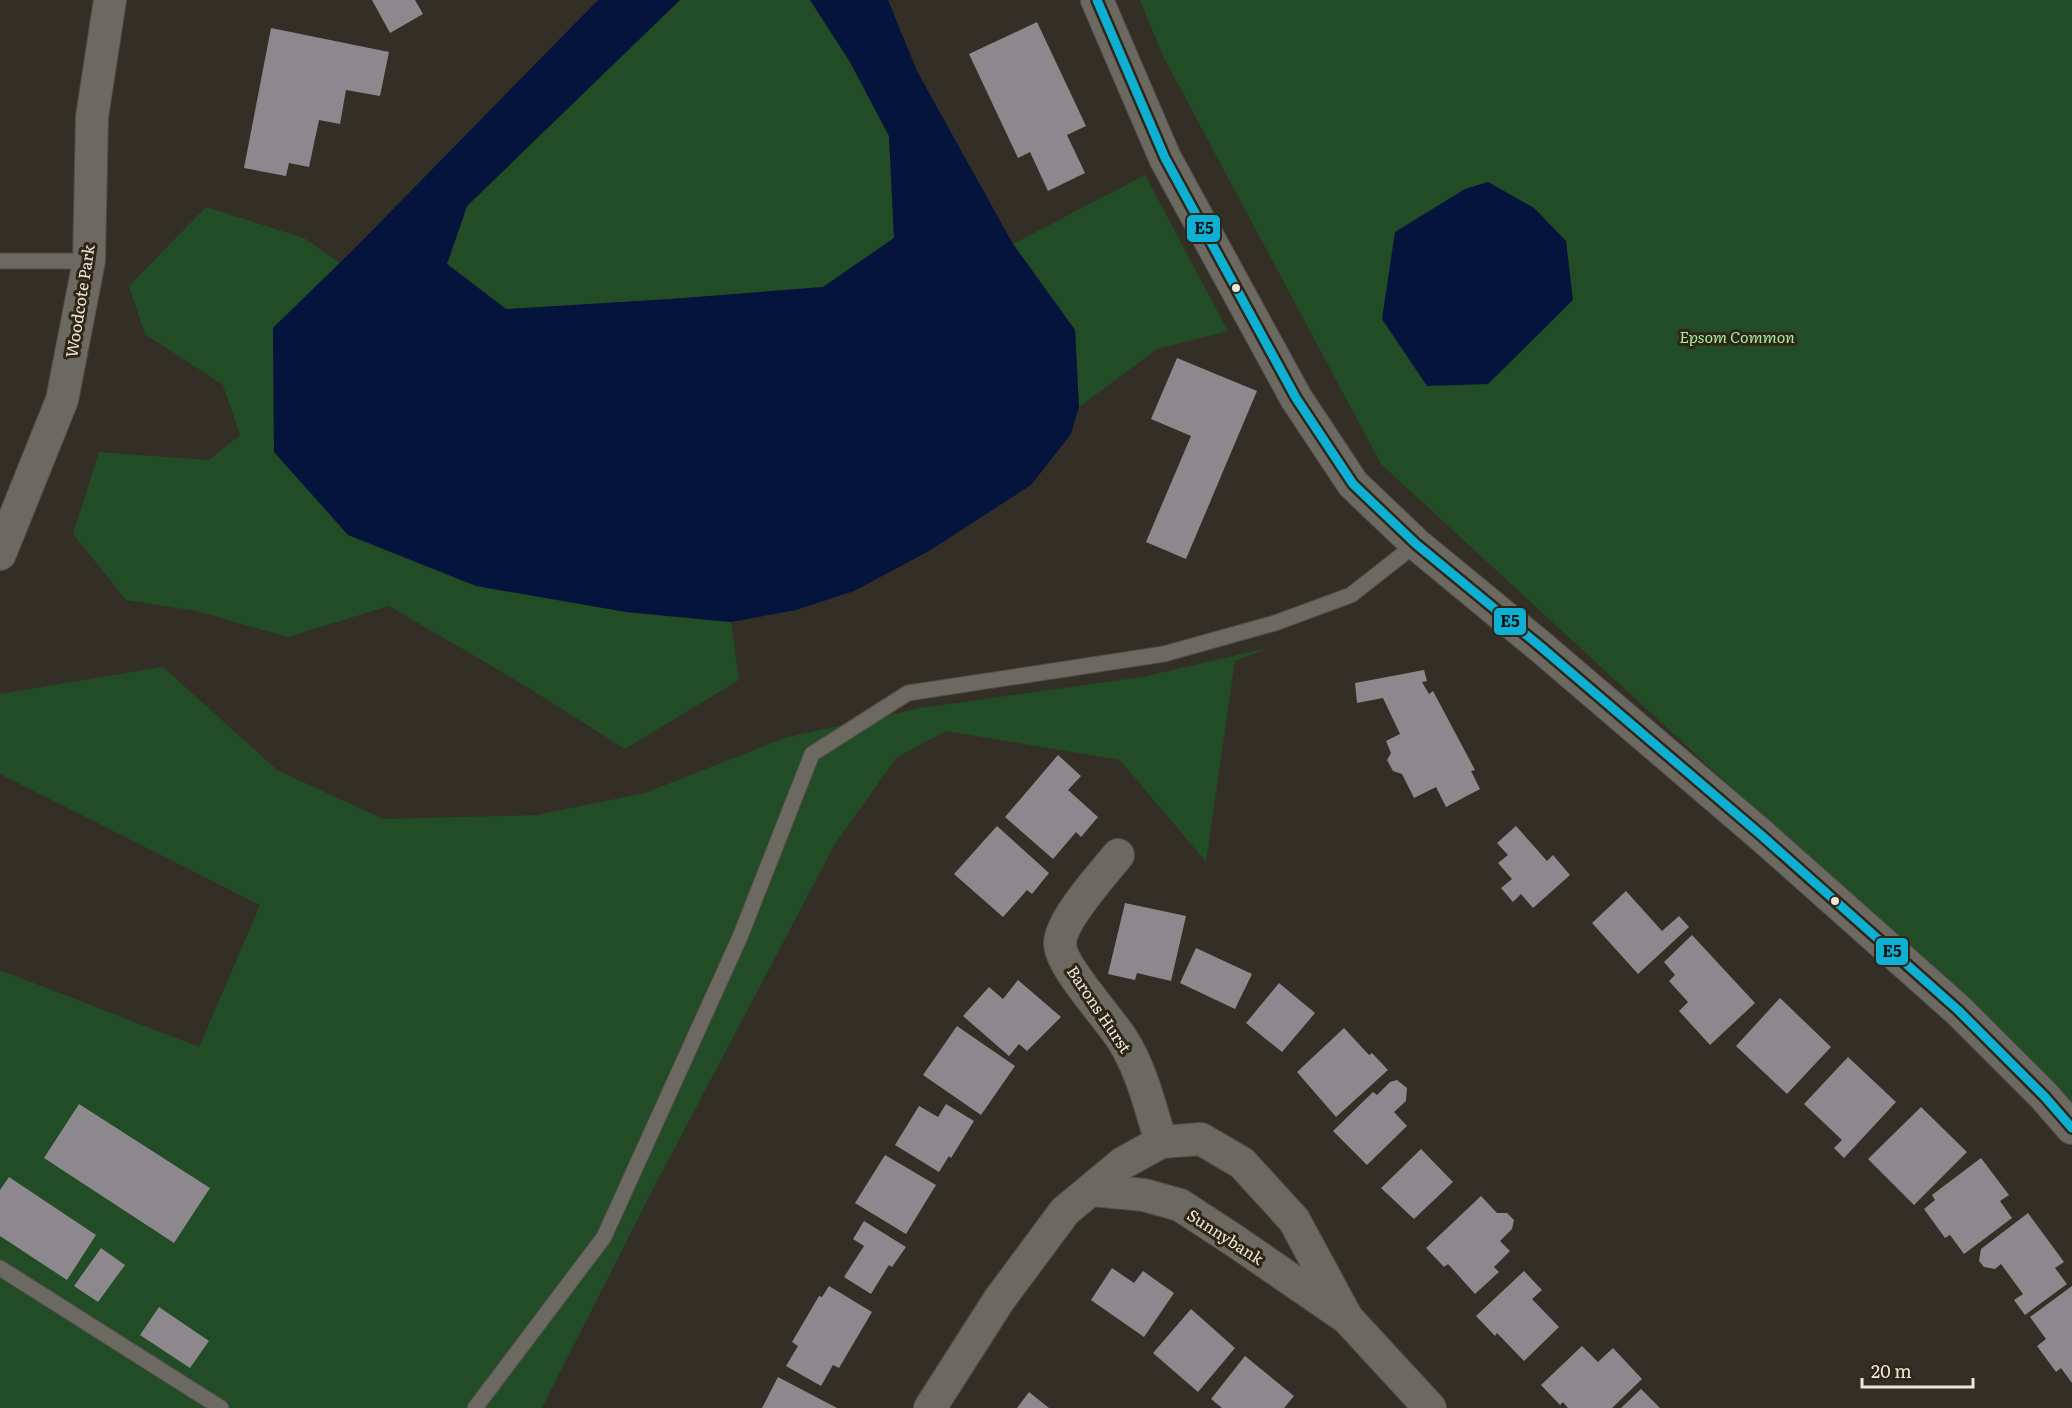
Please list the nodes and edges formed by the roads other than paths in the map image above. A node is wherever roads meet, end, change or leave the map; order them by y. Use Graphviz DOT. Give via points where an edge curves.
graph roads {
  1 [pos="110,0"];
  2 [pos="1097,0"];
  3 [pos="0,261"];
  4 [pos="89,261"];
  5 [pos="1416,544"];
  6 [pos="0,554"];
  7 [pos="1118,855"];
  8 [pos="2072,1128"];
  9 [pos="1161,1142"];
  10 [pos="1092,1190"];
  11 [pos="0,1268"];
  12 [pos="1347,1318"];
  13 [pos="221,1408"];
  14 [pos="474,1408"];
  15 [pos="930,1408"];
  16 [pos="1430,1408"];
  1 -- 4 [label="street, Woodcote Park" via="92,117"];
  2 -- 5 [label="street" via="1165,158 1296,398 1353,484"];
  3 -- 4 [label="lane"];
  4 -- 6 [label="street, Woodcote Park" via="62,400"];
  5 -- 8 [label="street" via="1761,835 1958,1010"];
  5 -- 14 [label="lane" via="1351,595 1275,623 1164,654 908,693 812,754 740,937 604,1237"];
  7 -- 9 [label="street, Barons Hurst" via="1068,921 1060,945 1078,981 1122,1038 1139,1071"];
  9 -- 10 [label="street, Sunnybank" via="1123,1163"];
  9 -- 12 [label="street, Sunnybank" via="1201,1139 1242,1163 1294,1220"];
  10 -- 12 [label="street, Sunnybank" via="1144,1195 1180,1205"];
  10 -- 15 [label="street" via="1065,1211 999,1300"];
  11 -- 13 [label="lane"];
  12 -- 16 [label="street, Sunnybank"];
}
